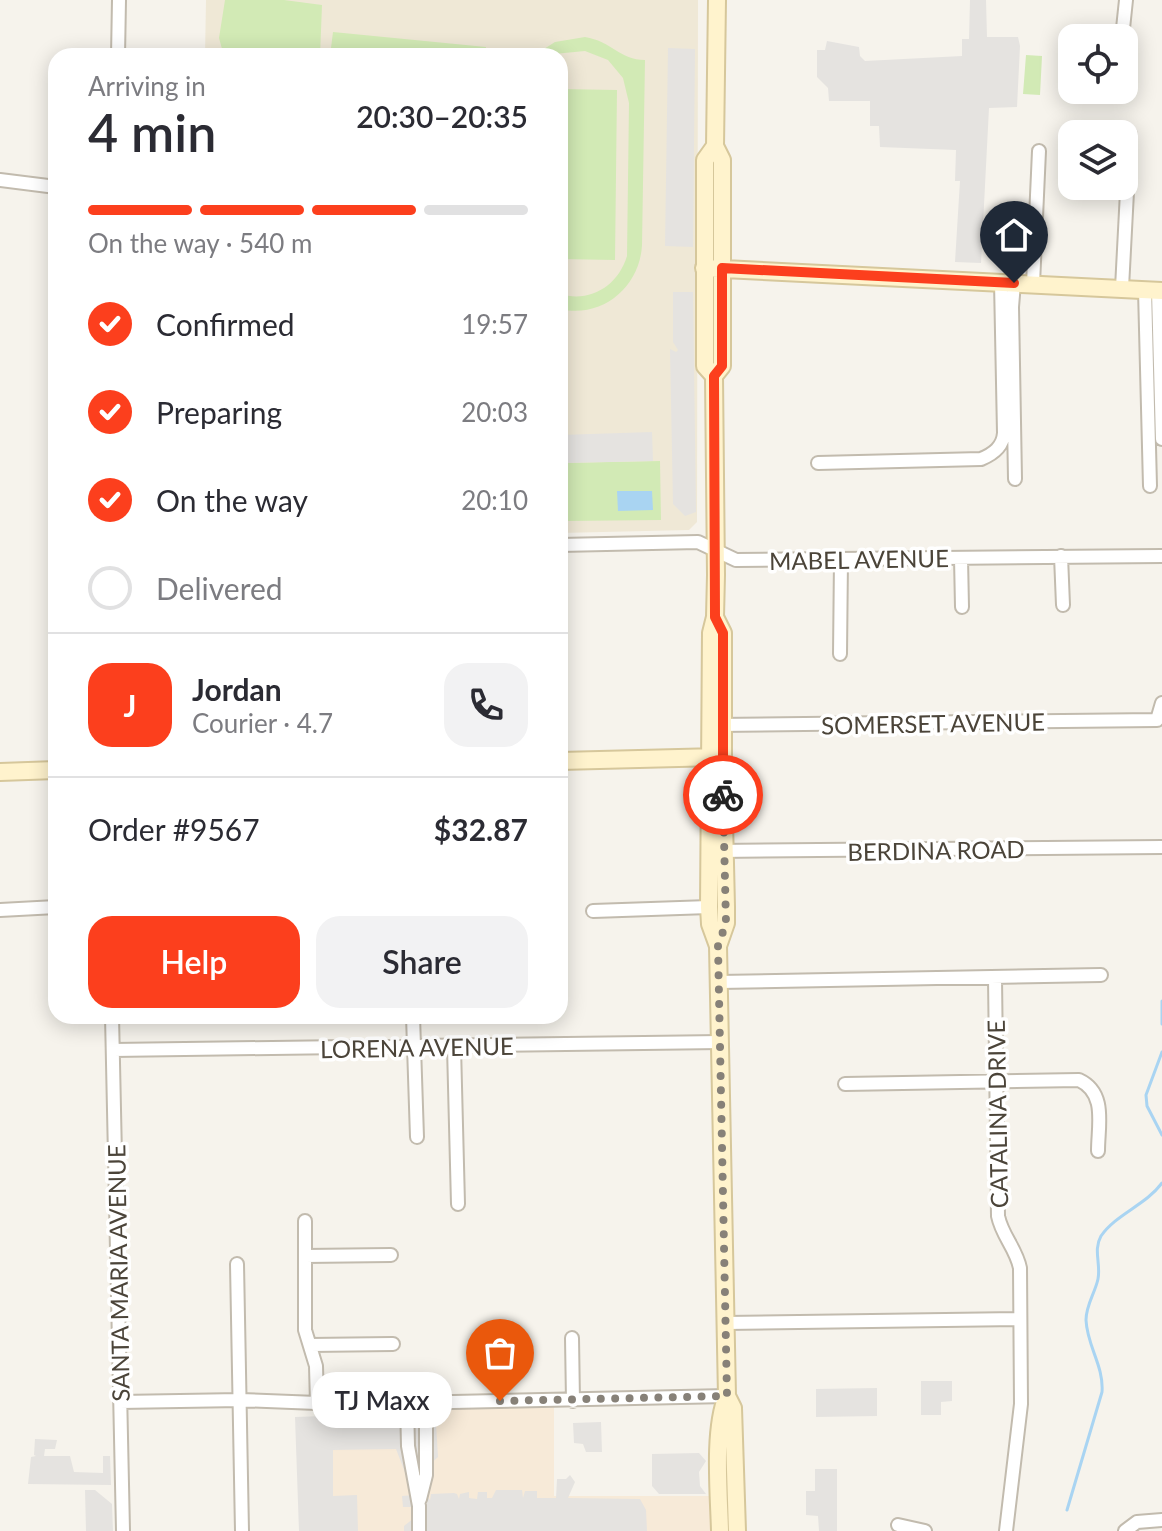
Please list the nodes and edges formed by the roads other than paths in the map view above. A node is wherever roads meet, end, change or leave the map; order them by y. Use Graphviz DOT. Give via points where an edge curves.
graph roads {
  1 [pos="119,0"];
  2 [pos="717,0"];
  3 [pos="1126,0"];
  4 [pos="1123,24"];
  5 [pos="118,48"];
  6 [pos="715,146"];
  7 [pos="1039,151"];
  8 [pos="1053,177"];
  9 [pos="1022,178"];
  10 [pos="1038,178"];
  11 [pos="0,180"];
  12 [pos="48,186"];
  13 [pos="1127,200"];
  14 [pos="704,268"];
  15 [pos="722,268"];
  16 [pos="1008,282"];
  17 [pos="1033,284"];
  18 [pos="1122,288"];
  19 [pos="1155,290"];
  20 [pos="714,376"];
  21 [pos="1162,439"];
  22 [pos="818,463"];
  23 [pos="1031,466"];
  24 [pos="1150,486"];
  25 [pos="568,545"];
  26 [pos="716,551"];
  27 [pos="1061,556"];
  28 [pos="1162,556"];
  29 [pos="961,558"];
  30 [pos="841,560"];
  31 [pos="1063,605"];
  32 [pos="962,607"];
  33 [pos="840,654"];
  34 [pos="1162,703"];
  35 [pos="717,725"];
  36 [pos="716,757"];
  37 [pos="568,761"];
  38 [pos="48,770"];
  39 [pos="0,772"];
  40 [pos="1162,847"];
  41 [pos="718,851"];
  42 [pos="48,907"];
  43 [pos="709,907"];
  44 [pos="0,910"];
  45 [pos="593,911"];
  46 [pos="718,946"];
  47 [pos="1101,975"];
  48 [pos="995,978"];
  49 [pos="719,982"];
  50 [pos="112,1024"];
  51 [pos="413,1024"];
  52 [pos="721,1042"];
  53 [pos="414,1047"];
  54 [pos="454,1047"];
  55 [pos="113,1050"];
  56 [pos="996,1082"];
  57 [pos="845,1084"];
  58 [pos="417,1137"];
  59 [pos="1098,1151"];
  60 [pos="458,1204"];
  61 [pos="305,1221"];
  62 [pos="391,1255"];
  63 [pos="305,1256"];
  64 [pos="237,1264"];
  65 [pos="1020,1319"];
  66 [pos="726,1323"];
  67 [pos="572,1338"];
  68 [pos="393,1344"];
  69 [pos="310,1345"];
  70 [pos="727,1396"];
  71 [pos="240,1400"];
  72 [pos="573,1401"];
  73 [pos="120,1402"];
  74 [pos="317,1403"];
  75 [pos="407,1403"];
  76 [pos="426,1403"];
  77 [pos="419,1506"];
  78 [pos="1162,1520"];
  79 [pos="898,1525"];
  80 [pos="123,1531"];
  81 [pos="242,1531"];
  82 [pos="419,1531"];
  83 [pos="720,1531"];
  84 [pos="737,1531"];
  85 [pos="925,1531"];
  86 [pos="1006,1531"];
  87 [pos="1125,1531"];
  1 -- 5 [label="street"];
  2 -- 6 [label="main road"];
  3 -- 4 [label="street"];
  6 -- 14 [label="main road" via="705,160"];
  6 -- 15 [label="main road" via="722,160"];
  7 -- 10 [label="street"];
  8 -- 10 [label="street"];
  9 -- 10 [label="street"];
  10 -- 17 [label="street"];
  11 -- 12 [label="street"];
  13 -- 18 [label="street"];
  14 -- 15 [label="main road"];
  14 -- 20 [label="main road" via="705,366"];
  15 -- 16 [label="main road"];
  15 -- 20 [label="main road" via="722,366"];
  16 -- 17 [label="main road"];
  16 -- 22 [label="street" via="1004,433 996,450 981,459"];
  16 -- 23 [label="street" via="1015,473"];
  17 -- 18 [label="main road"];
  18 -- 19 [label="main road"];
  19 -- 21 [label="street"];
  19 -- 24 [label="street"];
  20 -- 26 [label="main road"];
  25 -- 26 [label="street, MABEL AVENUE" via="698,542"];
  26 -- 30 [label="street, MABEL AVENUE" via="736,560"];
  26 -- 35 [label="main road" via="715,617 723,633"];
  27 -- 28 [label="street, MABEL AVENUE"];
  27 -- 29 [label="street, MABEL AVENUE"];
  27 -- 31 [label="street"];
  29 -- 30 [label="street, MABEL AVENUE"];
  29 -- 32 [label="street"];
  30 -- 33 [label="street"];
  34 -- 35 [label="street, SOMERSET AVENUE" via="1157,720"];
  35 -- 36 [label="main road"];
  36 -- 37 [label="main road"];
  36 -- 41 [label="main road"];
  38 -- 39 [label="main road"];
  40 -- 41 [label="street, BERDINA ROAD"];
  41 -- 43 [label="main road"];
  41 -- 46 [label="main road" via="726,923"];
  42 -- 44 [label="street"];
  43 -- 45 [label="street"];
  43 -- 46 [label="main road"];
  46 -- 49 [label="main road"];
  47 -- 48 [label="street"];
  48 -- 49 [label="street"];
  48 -- 56 [label="street, CATALINA DRIVE"];
  49 -- 52 [label="main road"];
  50 -- 55 [label="street, SANTA MARIA AVENUE"];
  51 -- 53 [label="street"];
  52 -- 54 [label="street, LORENA AVENUE"];
  52 -- 66 [label="main road"];
  53 -- 54 [label="street, LORENA AVENUE"];
  53 -- 55 [label="street, LORENA AVENUE"];
  53 -- 58 [label="street"];
  54 -- 60 [label="street"];
  55 -- 73 [label="street, SANTA MARIA AVENUE"];
  56 -- 57 [label="street"];
  56 -- 59 [label="street" via="1079,1080 1090,1085 1097,1095"];
  56 -- 65 [label="street, CATALINA DRIVE" via="998,1216 1020,1268"];
  61 -- 63 [label="street"];
  62 -- 63 [label="street"];
  63 -- 69 [label="street" via="305,1330"];
  64 -- 71 [label="street"];
  65 -- 66 [label="street"];
  65 -- 86 [label="street, CATALINA DRIVE" via="1021,1404"];
  66 -- 70 [label="main road"];
  67 -- 72 [label="street"];
  68 -- 69 [label="street"];
  69 -- 74 [label="street"];
  70 -- 72 [label="street"];
  70 -- 83 [label="main road" via="719,1455"];
  70 -- 84 [label="main road" via="733,1408"];
  71 -- 73 [label="street"];
  71 -- 74 [label="street"];
  71 -- 81 [label="street"];
  72 -- 76 [label="street"];
  73 -- 80 [label="street, SANTA MARIA AVENUE"];
  74 -- 75 [label="street"];
  75 -- 76 [label="street"];
  75 -- 77 [label="street"];
  76 -- 77 [label="street" via="426,1475"];
  77 -- 82 [label="street"];
  78 -- 87 [label="street" via="1137,1522"];
  79 -- 85 [label="street"];
}
